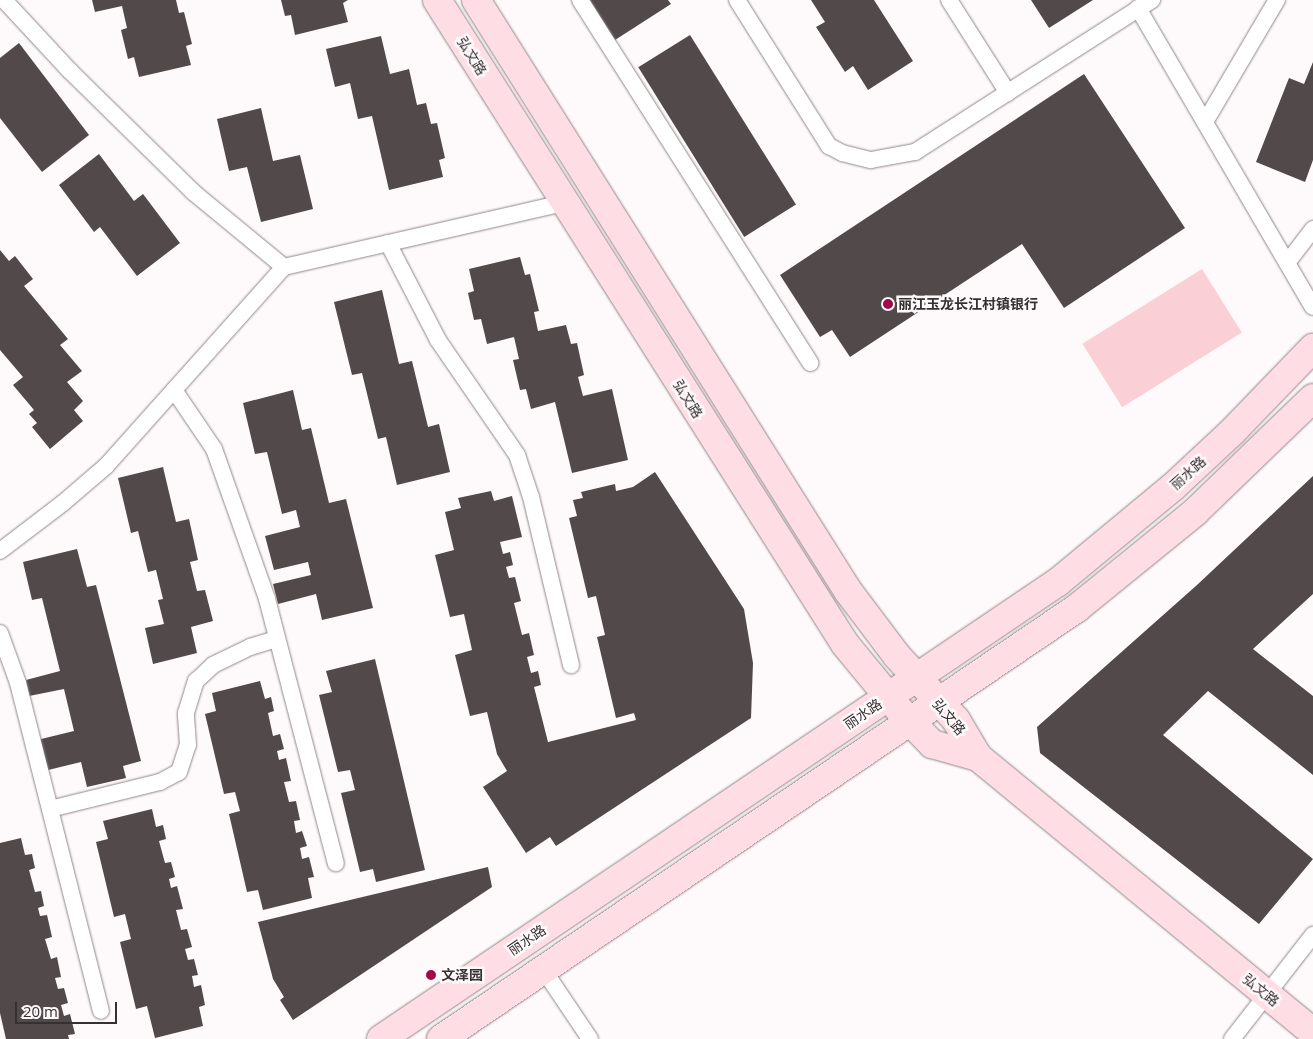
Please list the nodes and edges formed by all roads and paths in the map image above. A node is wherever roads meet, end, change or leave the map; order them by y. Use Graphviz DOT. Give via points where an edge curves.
graph roads {
  1 [pos="4,0"];
  2 [pos="437,0"];
  3 [pos="476,0"];
  4 [pos="580,0"];
  5 [pos="737,0"];
  6 [pos="949,0"];
  7 [pos="1277,0"];
  8 [pos="1145,4"];
  9 [pos="1008,93"];
  10 [pos="1205,122"];
  11 [pos="564,202"];
  12 [pos="1313,229"];
  13 [pos="388,243"];
  14 [pos="1287,263"];
  15 [pos="284,267"];
  16 [pos="1313,307"];
  17 [pos="1313,348"];
  18 [pos="810,364"];
  19 [pos="174,390"];
  20 [pos="1313,398"];
  21 [pos="0,551"];
  22 [pos="0,633"];
  23 [pos="277,639"];
  24 [pos="571,665"];
  25 [pos="916,679"];
  26 [pos="888,697"];
  27 [pos="939,703"];
  28 [pos="910,722"];
  29 [pos="978,756"];
  30 [pos="50,809"];
  31 [pos="336,862"];
  32 [pos="1313,934"];
  33 [pos="543,969"];
  34 [pos="1265,994"];
  35 [pos="101,1011"];
  36 [pos="1313,1032"];
  37 [pos="381,1039"];
  38 [pos="442,1039"];
  39 [pos="590,1039"];
  40 [pos="1232,1039"];
  1 -- 15 [label="lane" via="193,192"];
  2 -- 11 [label="street, 弘文路"];
  3 -- 25 [label="street, 弘文路" via="848,591"];
  4 -- 18 [label="lane"];
  5 -- 9 [label="lane" via="829,146 849,156 886,160 914,152"];
  6 -- 9 [label="lane"];
  7 -- 10 [label="lane"];
  8 -- 9 [label="lane"];
  8 -- 10 [label="lane"];
  10 -- 14 [label="lane"];
  11 -- 13 [label="lane"];
  11 -- 26 [label="street, 弘文路" via="821,610"];
  12 -- 14 [label="lane"];
  13 -- 15 [label="lane"];
  13 -- 24 [label="lane" via="438,340 517,455 531,497"];
  14 -- 16 [label="lane"];
  15 -- 19 [label="lane"];
  17 -- 25 [label="street, 丽水路" via="1232,432 1108,542 1050,587"];
  19 -- 21 [label="lane" via="106,466"];
  19 -- 23 [label="lane" via="214,449 267,599"];
  20 -- 27 [label="street" via="1222,487 1129,568"];
  22 -- 30 [label="lane" via="18,683"];
  23 -- 30 [label="lane" via="250,647 213,665 196,681 186,712 188,745 179,772 160,782"];
  23 -- 31 [label="lane"];
  25 -- 26 [label="street, 丽水路"];
  25 -- 27 [label="street, 弘文路"];
  26 -- 28 [label="street, 弘文路"];
  26 -- 37 [label="street, 丽水路"];
  27 -- 28 [label="street"];
  27 -- 29 [label="street, 弘文路" via="956,720"];
  28 -- 29 [label="street, 弘文路" via="932,744"];
  28 -- 33 [label="street"];
  29 -- 34 [label="street, 弘文路"];
  30 -- 35 [label="lane"];
  32 -- 34 [label="lane"];
  33 -- 38 [label="street"];
  33 -- 39 [label="lane"];
  34 -- 36 [label="street, 弘文路"];
  34 -- 40 [label="lane"];
}
